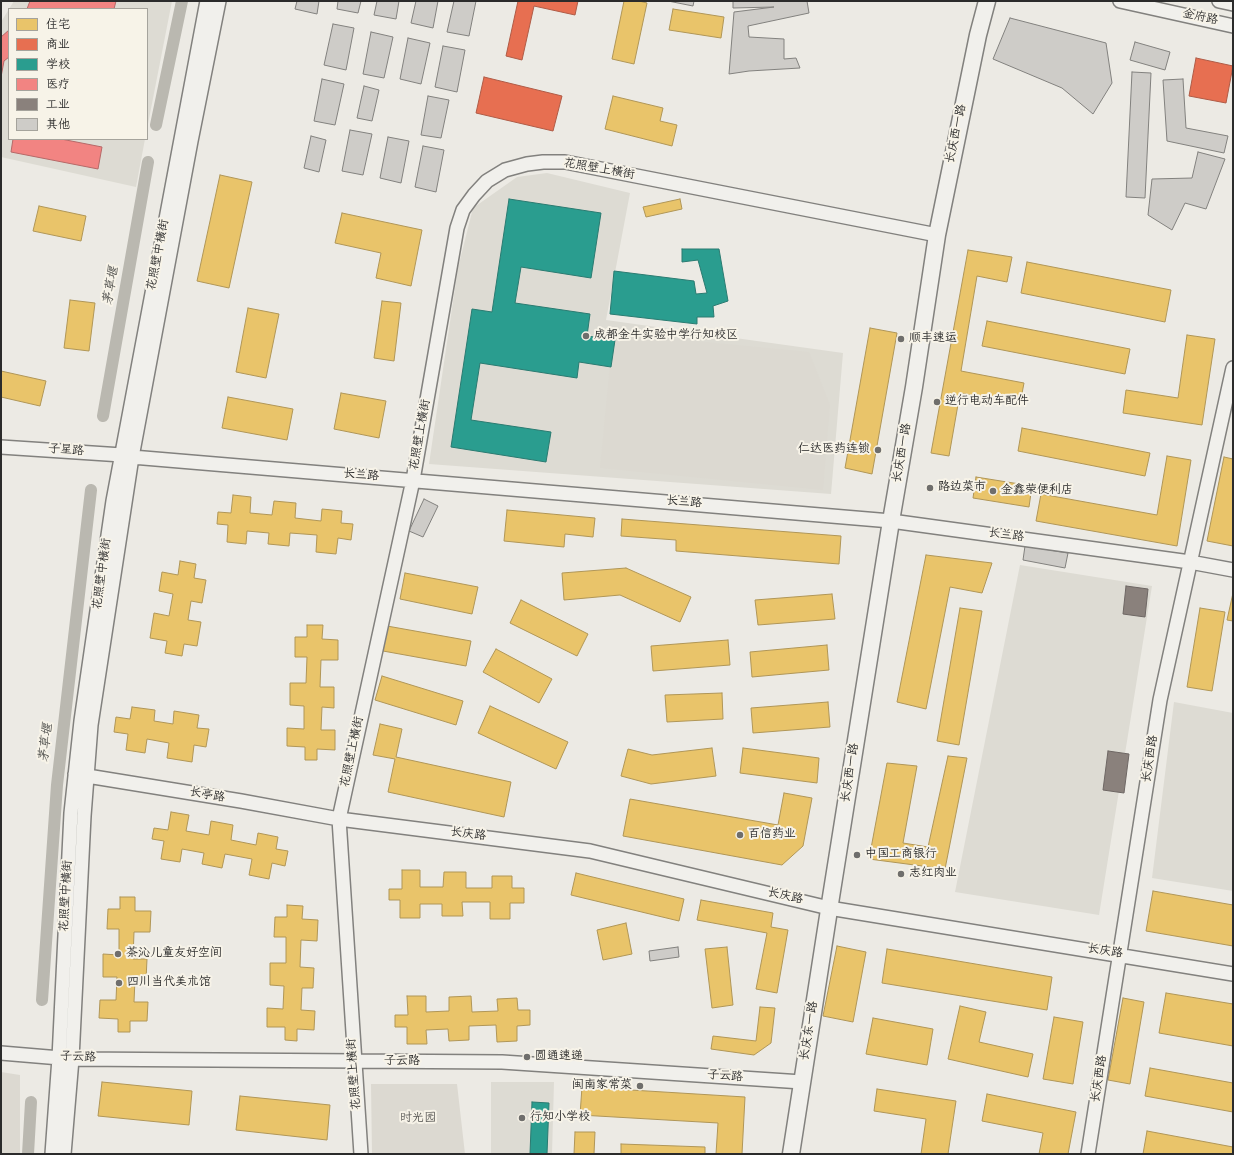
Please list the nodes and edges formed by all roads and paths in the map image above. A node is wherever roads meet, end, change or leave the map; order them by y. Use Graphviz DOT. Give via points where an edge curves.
graph roads {
  1 [pos="207,1"];
  2 [pos="219,1"];
  3 [pos="987,1"];
  4 [pos="1120,1"];
  5 [pos="1219,1"];
  6 [pos="1233,4"];
  7 [pos="1233,26"];
  8 [pos="937,235"];
  9 [pos="1233,368"];
  10 [pos="1,447"];
  11 [pos="127,456"];
  12 [pos="413,480"];
  13 [pos="891,520"];
  14 [pos="1190,562"];
  15 [pos="1233,570"];
  16 [pos="81,774"];
  17 [pos="339,819"];
  18 [pos="829,908"];
  19 [pos="1120,955"];
  20 [pos="1233,974"];
  21 [pos="1,1053"];
  22 [pos="66,1058"];
  23 [pos="355,1061"];
  24 [pos="802,1082"];
  25 [pos="52,1154"];
  26 [pos="64,1154"];
  27 [pos="361,1154"];
  28 [pos="791,1154"];
  29 [pos="1088,1154"];
  1 -- 11 [label="street, 花照壁中横街"];
  2 -- 11 [label="street, 花照壁中横街"];
  3 -- 8 [label="main road, 长庆西一路"];
  4 -- 7 [label="street, 金府路"];
  5 -- 6 [label="street, 金府路"];
  8 -- 12 [label="street, 花照壁上横街" via="565,162 527,164 506,170 487,181 474,195 463,210 457,228"];
  8 -- 13 [label="main road, 长庆西一路"];
  9 -- 14 [label="street, 长庆西路"];
  10 -- 11 [label="street, 子星路"];
  11 -- 12 [label="street, 长兰路"];
  11 -- 16 [label="street, 花照壁中横街" via="91,725"];
  12 -- 13 [label="street, 长兰路"];
  12 -- 17 [label="street, 花照壁上横街"];
  13 -- 14 [label="street, 长兰路"];
  13 -- 18 [label="main road, 长庆西一路"];
  14 -- 15 [label="street, 长兰路"];
  14 -- 19 [label="street, 长庆西路" via="1160,700"];
  16 -- 17 [label="street, 长亭路"];
  16 -- 22 [label="street, 花照壁中横街"];
  17 -- 18 [label="street, 长庆路" via="590,851"];
  17 -- 23 [label="street, 花照壁上横街"];
  18 -- 19 [label="street, 长庆路"];
  18 -- 24 [label="main road, 长庆东一路"];
  19 -- 20 [label="street, 长庆路"];
  19 -- 29 [label="street, 长庆西路"];
  21 -- 22 [label="street, 子云路"];
  22 -- 23 [label="street, 子云路"];
  22 -- 25 [label="street, 花照壁中横街"];
  22 -- 26 [label="street, 花照壁中横街"];
  23 -- 24 [label="street, 子云路" via="502,1062"];
  23 -- 27 [label="street, 花照壁上横街"];
  24 -- 28 [label="main road, 长庆东一路"];
}
